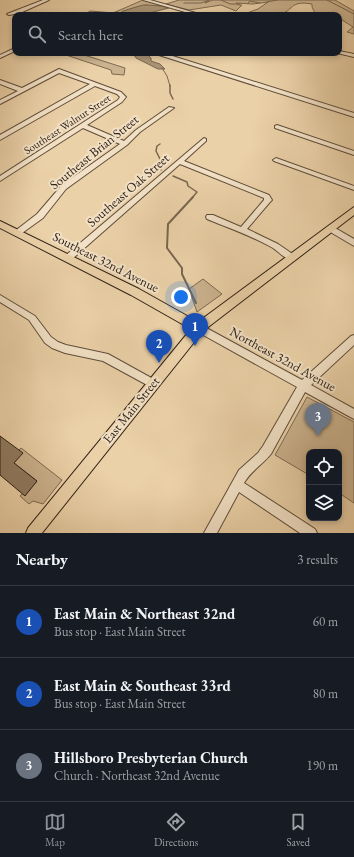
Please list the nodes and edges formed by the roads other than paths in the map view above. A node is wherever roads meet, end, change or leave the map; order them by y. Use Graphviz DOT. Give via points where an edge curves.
graph roads {
  1 [pos="47,0"];
  2 [pos="145,0"];
  3 [pos="18,12"];
  4 [pos="189,12"];
  5 [pos="12,13"];
  6 [pos="9,14"];
  7 [pos="12,51"];
  8 [pos="342,53"];
  9 [pos="167,56"];
  10 [pos="354,56"];
  11 [pos="0,57"];
  12 [pos="0,82"];
  13 [pos="94,84"];
  14 [pos="21,90"];
  15 [pos="0,102"];
  16 [pos="171,108"];
  17 [pos="354,115"];
  18 [pos="82,126"];
  19 [pos="277,127"];
  20 [pos="0,138"];
  21 [pos="204,140"];
  22 [pos="125,144"];
  23 [pos="354,153"];
  24 [pos="276,160"];
  25 [pos="180,162"];
  26 [pos="2,176"];
  27 [pos="354,188"];
  28 [pos="354,210"];
  29 [pos="210,217"];
  30 [pos="0,224"];
  31 [pos="330,228"];
  32 [pos="242,230"];
  33 [pos="18,234"];
  34 [pos="354,243"];
  35 [pos="68,258"];
  36 [pos="291,258"];
  37 [pos="0,298"];
  38 [pos="199,328"];
  39 [pos="354,339"];
  40 [pos="152,383"];
  41 [pos="303,386"];
  42 [pos="354,414"];
  43 [pos="238,485"];
  44 [pos="33,533"];
  45 [pos="210,533"];
  46 [pos="310,533"];
  1 -- 3 [label="street"];
  2 -- 4 [label="street"];
  5 -- 6 [label="street"];
  7 -- 11 [label="street"];
  8 -- 10 [label="street"];
  9 -- 17 [label="street"];
  12 -- 14 [label="street"];
  13 -- 14 [label="street" via="59,71"];
  13 -- 18 [label="street, Southeast Walnut Street" via="119,93 123,97"];
  13 -- 20 [label="street"];
  14 -- 15 [label="street"];
  16 -- 22 [label="street, Southeast Brian Street" via="138,131"];
  18 -- 22 [label="street"];
  18 -- 26 [label="street, Southeast Walnut Street"];
  19 -- 23 [label="street"];
  21 -- 25 [label="street, Southeast Oak Street"];
  22 -- 33 [label="street, Southeast Brian Street" via="64,188 40,216"];
  24 -- 27 [label="street"];
  25 -- 32 [label="street" via="267,197 268,200"];
  25 -- 35 [label="street, Southeast Oak Street"];
  28 -- 31 [label="main road, East Main Street"];
  29 -- 32 [label="street"];
  30 -- 33 [label="main road, Southeast 32nd Avenue"];
  31 -- 34 [label="street"];
  31 -- 36 [label="main road, East Main Street"];
  32 -- 36 [label="street" via="275,246"];
  33 -- 35 [label="main road, Southeast 32nd Avenue"];
  35 -- 38 [label="main road, Southeast 32nd Avenue" via="136,292"];
  36 -- 38 [label="main road, East Main Street"];
  37 -- 40 [label="street" via="32,318 48,340 55,345 105,357"];
  38 -- 40 [label="main road, East Main Street"];
  38 -- 41 [label="street, Northeast 32nd Avenue"];
  39 -- 41 [label="street"];
  40 -- 44 [label="main road, East Main Street"];
  41 -- 42 [label="street, Northeast 32nd Avenue"];
  41 -- 43 [label="street" via="262,458 243,474"];
  43 -- 45 [label="street"];
  43 -- 46 [label="street"];
}
